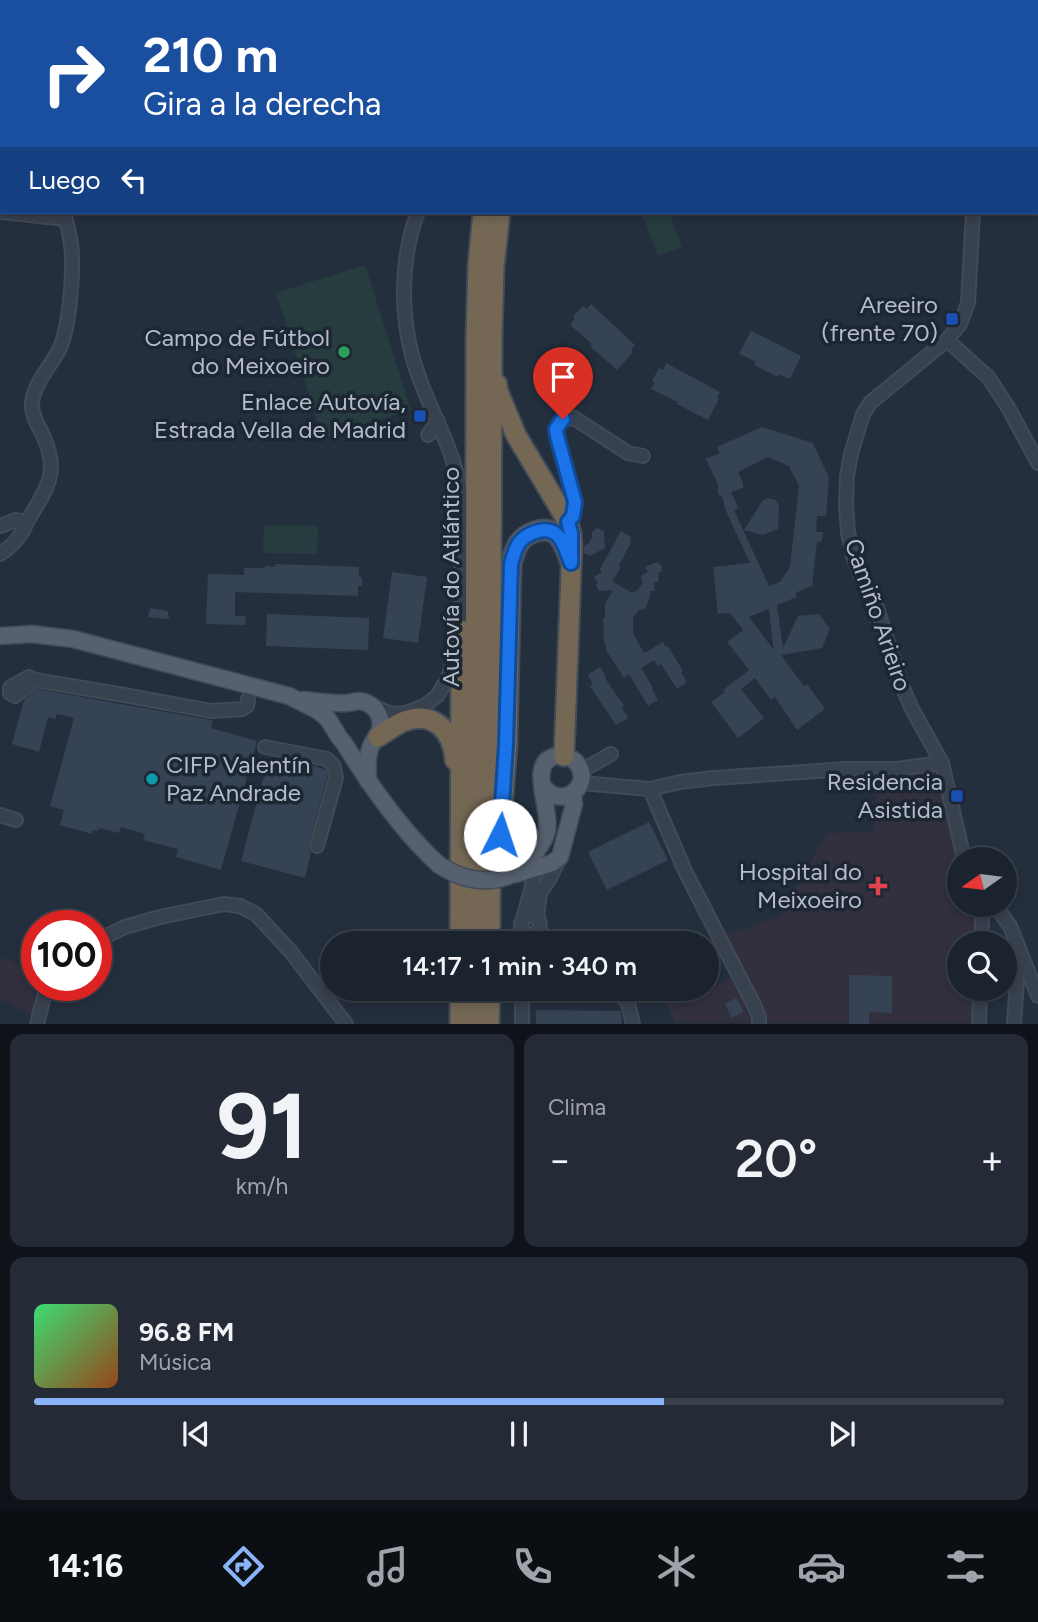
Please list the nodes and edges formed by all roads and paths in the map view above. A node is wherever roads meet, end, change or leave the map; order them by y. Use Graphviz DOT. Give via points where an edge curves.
graph roads {
  1 [pos="43,214"];
  2 [pos="417,214"];
  3 [pos="483,214"];
  4 [pos="500,214"];
  5 [pos="973,214"];
  6 [pos="64,215"];
  7 [pos="492,338"];
  8 [pos="947,340"];
  9 [pos="438,421"];
  10 [pos="428,435"];
  11 [pos="643,456"];
  12 [pos="1038,463"];
  13 [pos="26,522"];
  14 [pos="568,522"];
  15 [pos="0,526"];
  16 [pos="0,554"];
  17 [pos="571,563"];
  18 [pos="461,630"];
  19 [pos="0,636"];
  20 [pos="16,689"];
  21 [pos="248,699"];
  22 [pos="299,700"];
  23 [pos="348,703"];
  24 [pos="373,706"];
  25 [pos="340,737"];
  26 [pos="375,739"];
  27 [pos="265,747"];
  28 [pos="611,754"];
  29 [pos="564,756"];
  30 [pos="942,763"];
  31 [pos="368,781"];
  32 [pos="578,782"];
  33 [pos="542,785"];
  34 [pos="650,789"];
  35 [pos="461,797"];
  36 [pos="0,815"];
  37 [pos="548,815"];
  38 [pos="16,820"];
  39 [pos="317,846"];
  40 [pos="961,847"];
  41 [pos="560,857"];
  42 [pos="535,869"];
  43 [pos="511,875"];
  44 [pos="1004,917"];
  45 [pos="460,931"];
  46 [pos="475,931"];
  47 [pos="490,931"];
  48 [pos="500,931"];
  49 [pos="531,931"];
  50 [pos="112,933"];
  51 [pos="1019,946"];
  52 [pos="1032,961"];
  53 [pos="1038,996"];
  54 [pos="44,1001"];
  55 [pos="460,1001"];
  56 [pos="475,1001"];
  57 [pos="490,1001"];
  58 [pos="500,1001"];
  59 [pos="522,1001"];
  60 [pos="626,1001"];
  61 [pos="980,1001"];
  62 [pos="755,1021"];
  63 [pos="37,1024"];
  64 [pos="346,1024"];
  65 [pos="460,1024"];
  66 [pos="475,1024"];
  67 [pos="489,1024"];
  68 [pos="500,1024"];
  69 [pos="522,1024"];
  70 [pos="633,1024"];
  71 [pos="771,1024"];
  72 [pos="979,1024"];
  73 [pos="1014,1024"];
  1 -- 6 [label="street"];
  2 -- 9 [label="street" via="406,264 406,322 414,362"];
  3 -- 46 [label="highway, Autovía do Atlántico" via="476,339"];
  4 -- 7 [label="highway, Autovía do Atlántico"];
  5 -- 8 [label="street, Camiño Arieiro" via="968,303"];
  6 -- 13 [label="street" via="72,259 65,331 32,402 51,455 51,476"];
  7 -- 14 [label="highway" via="497,389 516,435"];
  7 -- 47 [label="highway, Autovía do Atlántico"];
  8 -- 12 [label="street" via="989,378"];
  8 -- 30 [label="street, Camiño Arieiro" via="863,414 851,454 846,505 853,556 877,608 912,709"];
  9 -- 10 [label="street"];
  9 -- 18 [label="street" via="453,456 462,500"];
  11 -- 14 [label="street" via="628,453 574,418 563,419 557,436 575,502"];
  13 -- 15 [label="street"];
  13 -- 16 [label="street" via="13,545"];
  14 -- 17 [label="highway"];
  17 -- 29 [label="highway"];
  17 -- 48 [label="highway" via="555,533 546,530 526,536 517,545 511,564"];
  18 -- 24 [label="street" via="448,678 438,696 406,713 392,714"];
  18 -- 35 [label="highway"];
  19 -- 22 [label="main road" via="73,639"];
  20 -- 21 [label="street" via="35,680 211,711 242,709"];
  22 -- 23 [label="main road"];
  22 -- 25 [label="main road" via="328,719"];
  23 -- 24 [label="main road" via="361,701"];
  23 -- 25 [label="main road" via="335,717"];
  24 -- 26 [label="main road" via="381,724"];
  25 -- 26 [label="main road" via="359,748"];
  25 -- 31 [label="main road"];
  26 -- 31 [label="main road" via="369,752"];
  26 -- 35 [label="highway" via="414,719 438,723 454,749"];
  27 -- 39 [label="street" via="327,759 334,766 336,778"];
  28 -- 32 [label="street"];
  29 -- 32 [label="main road" via="575,761"];
  29 -- 33 [label="main road" via="546,761"];
  30 -- 34 [label="street" via="714,778"];
  30 -- 40 [label="street, Camiño Arieiro"];
  31 -- 43 [label="main road, bridge" via="439,865 484,881"];
  32 -- 33 [label="main road" via="568,796 551,794"];
  32 -- 34 [label="street"];
  32 -- 41 [label="main road"];
  33 -- 37 [label="main road"];
  34 -- 62 [label="street"];
  35 -- 45 [label="highway"];
  36 -- 38 [label="street"];
  37 -- 42 [label="main road" via="552,841"];
  37 -- 43 [label="main road" via="546,835 531,858"];
  41 -- 42 [label="main road"];
  41 -- 49 [label="street" via="540,893"];
  42 -- 43 [label="main road"];
  42 -- 49 [label="street" via="521,923 521,928"];
  44 -- 51 [label="street"];
  50 -- 64 [label="street" via="209,906 240,906 256,914 291,952"];
  51 -- 52 [label="street"];
  51 -- 73 [label="street"];
  52 -- 53 [label="street"];
  54 -- 63 [label="street"];
  55 -- 65 [label="highway"];
  56 -- 66 [label="highway"];
  57 -- 67 [label="highway"];
  58 -- 68 [label="highway"];
  59 -- 69 [label="street"];
  60 -- 70 [label="street"];
  61 -- 72 [label="street"];
  62 -- 71 [label="street"];
}
